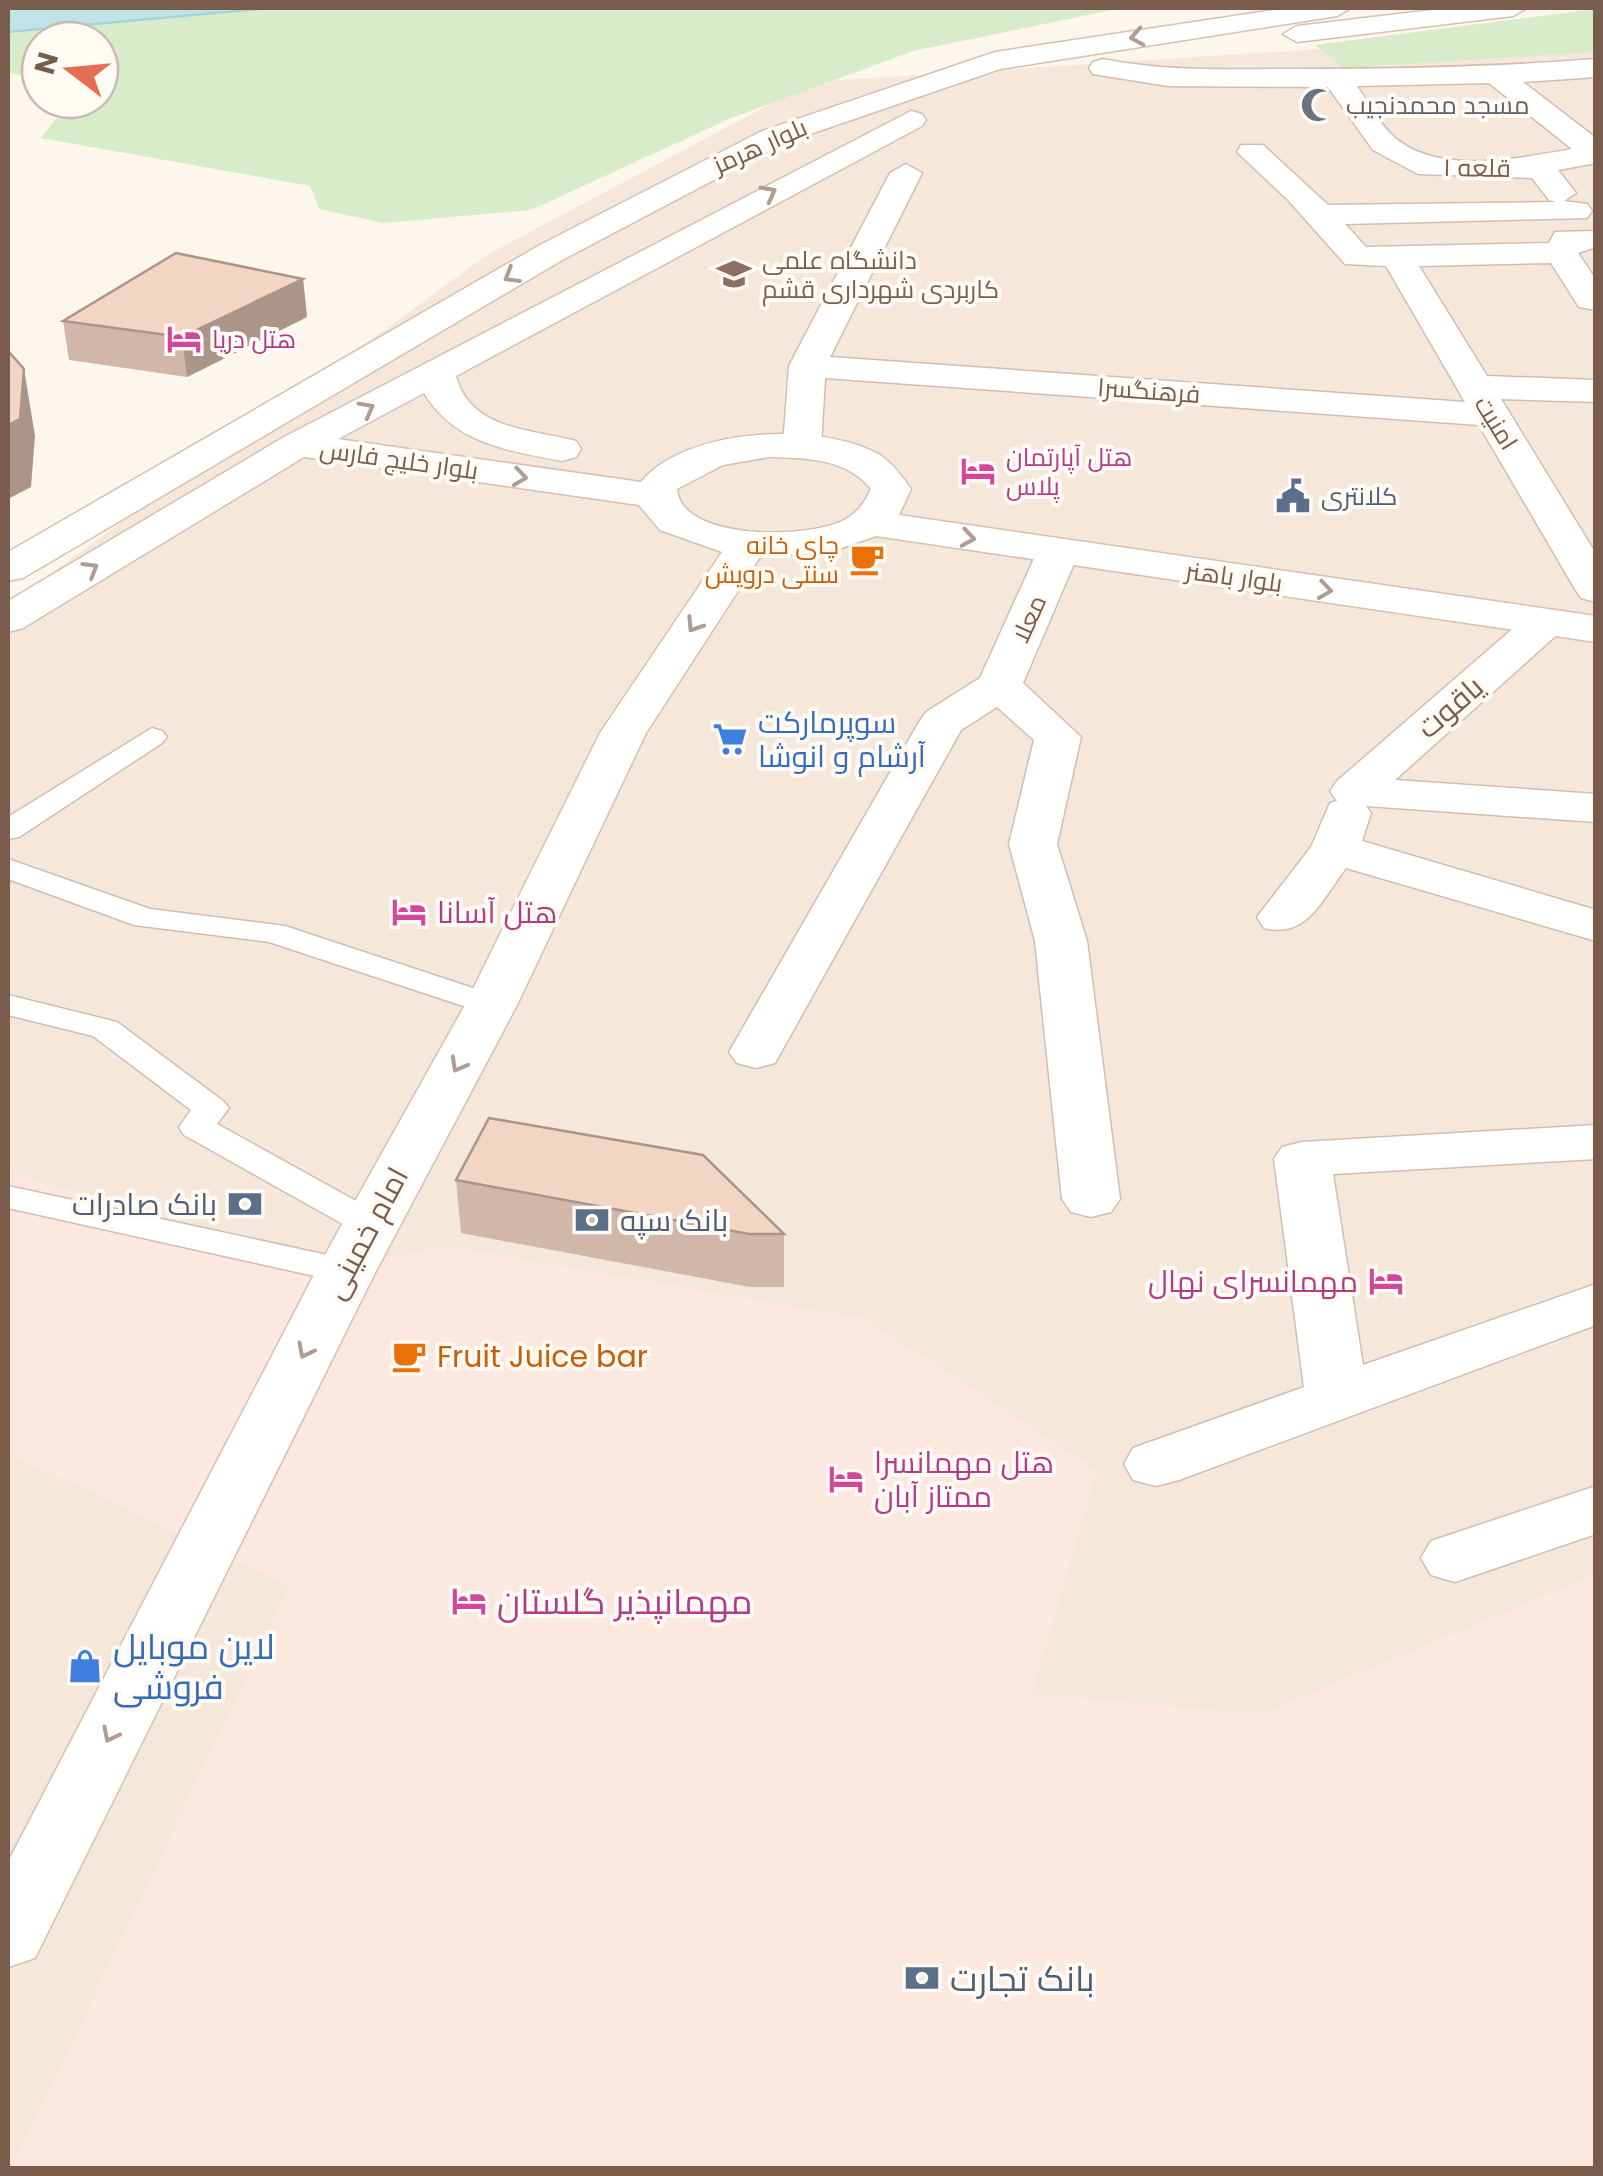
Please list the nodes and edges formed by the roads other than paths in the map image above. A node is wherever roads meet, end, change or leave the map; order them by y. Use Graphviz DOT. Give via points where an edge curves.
graph roads {
  1 [pos="1337,8"];
  2 [pos="1512,8"];
  3 [pos="1102,68"];
  4 [pos="1596,68"];
  5 [pos="1498,76"];
  6 [pos="1336,78"];
  7 [pos="1252,152"];
  8 [pos="1596,154"];
  9 [pos="1538,168"];
  10 [pos="906,173"];
  11 [pos="637,204"];
  12 [pos="1320,215"];
  13 [pos="712,224"];
  14 [pos="1589,228"];
  15 [pos="552,252"];
  16 [pos="1562,253"];
  17 [pos="1397,257"];
  18 [pos="632,271"];
  19 [pos="1594,302"];
  20 [pos="807,366"];
  21 [pos="437,372"];
  22 [pos="1596,392"];
  23 [pos="1482,401"];
  24 [pos="298,445"];
  25 [pos="802,446"];
  26 [pos="684,464"];
  27 [pos="657,496"];
  28 [pos="882,506"];
  29 [pos="748,544"];
  30 [pos="1058,552"];
  31 [pos="8,569"];
  32 [pos="1596,589"];
  33 [pos="1596,597"];
  34 [pos="8,619"];
  35 [pos="1546,622"];
  36 [pos="1596,629"];
  37 [pos="1000,686"];
  38 [pos="152,737"];
  39 [pos="1354,791"];
  40 [pos="1596,808"];
  41 [pos="8,830"];
  42 [pos="1335,850"];
  43 [pos="8,868"];
  44 [pos="1282,917"];
  45 [pos="1596,926"];
  46 [pos="8,1005"];
  47 [pos="490,1005"];
  48 [pos="756,1052"];
  49 [pos="1596,1142"];
  50 [pos="8,1196"];
  51 [pos="1091,1199"];
  52 [pos="358,1247"];
  53 [pos="1596,1303"];
  54 [pos="1337,1398"];
  55 [pos="1156,1464"];
  56 [pos="1596,1508"];
  57 [pos="1455,1558"];
  58 [pos="8,1936"];
  1 -- 11 [label="street, بلوار هرمز, one-way" via="994,61 774,136"];
  2 -- 3 [label="street, بلوار هرمز" via="1222,44"];
  3 -- 6 [label="street" via="1136,76"];
  13 -- 3 [label="street, بلوار هرمز, one-way" via="932,111"];
  4 -- 5 [label="street"];
  5 -- 6 [label="street"];
  5 -- 8 [label="street"];
  6 -- 9 [label="street, قلعه ۱" via="1384,144 1429,167"];
  7 -- 12 [label="street"];
  8 -- 9 [label="street, قلعه ۱" via="1541,160"];
  9 -- 14 [label="street"];
  10 -- 20 [label="street"];
  11 -- 13 [label="street" via="633,218 648,224"];
  11 -- 15 [label="street, بلوار هرمز"];
  12 -- 14 [label="street"];
  12 -- 17 [label="street" via="1357,257"];
  13 -- 18 [label="street, بلوار هرمز"];
  14 -- 16 [label="street" via="1568,240"];
  15 -- 18 [label="street" via="609,250 628,256"];
  15 -- 31 [label="street, بلوار هرمز, one-way"];
  16 -- 17 [label="street"];
  16 -- 19 [label="street"];
  17 -- 23 [label="street, امنیت"];
  18 -- 21 [label="street, بلوار هرمز"];
  20 -- 23 [label="street, فرهنگسرا"];
  20 -- 25 [label="street"];
  24 -- 21 [label="street, بلوار هرمز, one-way"];
  21 -- 26 [label="street" via="451,413 492,434 592,455"];
  22 -- 23 [label="street, فرهنگسرا"];
  23 -- 32 [label="street, امنیت"];
  24 -- 27 [label="street, بلوار خلیج فارس, one-way"];
  34 -- 24 [label="street, بلوار خلیج فارس, one-way"];
  25 -- 26 [label="street" via="738,448"];
  25 -- 28 [label="street" via="872,466"];
  26 -- 27 [label="street" via="669,474"];
  27 -- 29 [label="street" via="684,526"];
  28 -- 29 [label="street" via="817,542"];
  28 -- 30 [label="street, بلوار باهنر, one-way"];
  28 -- 33 [label="street, بلوار باهنر" via="935,502"];
  29 -- 47 [label="street, امام خمینی, one-way" via="623,734"];
  30 -- 35 [label="street, بلوار باهنر, one-way"];
  30 -- 37 [label="street, معلا"];
  35 -- 36 [label="street, بلوار باهنر"];
  35 -- 39 [label="street, یاقوت"];
  37 -- 48 [label="street" via="942,722"];
  37 -- 51 [label="street" via="1058,737 1033,844 1061,941"];
  38 -- 41 [label="lane"];
  39 -- 40 [label="street"];
  39 -- 42 [label="street"];
  42 -- 44 [label="street"];
  42 -- 45 [label="street"];
  43 -- 47 [label="lane" via="145,918 274,933"];
  46 -- 52 [label="lane" via="105,1029 211,1108 197,1127"];
  47 -- 52 [label="street, امام خمینی, one-way"];
  49 -- 54 [label="street" via="1302,1159"];
  50 -- 52 [label="lane"];
  52 -- 58 [label="street, امام خمینی, one-way"];
  53 -- 54 [label="street"];
  54 -- 55 [label="street"];
  56 -- 57 [label="street"];
}
